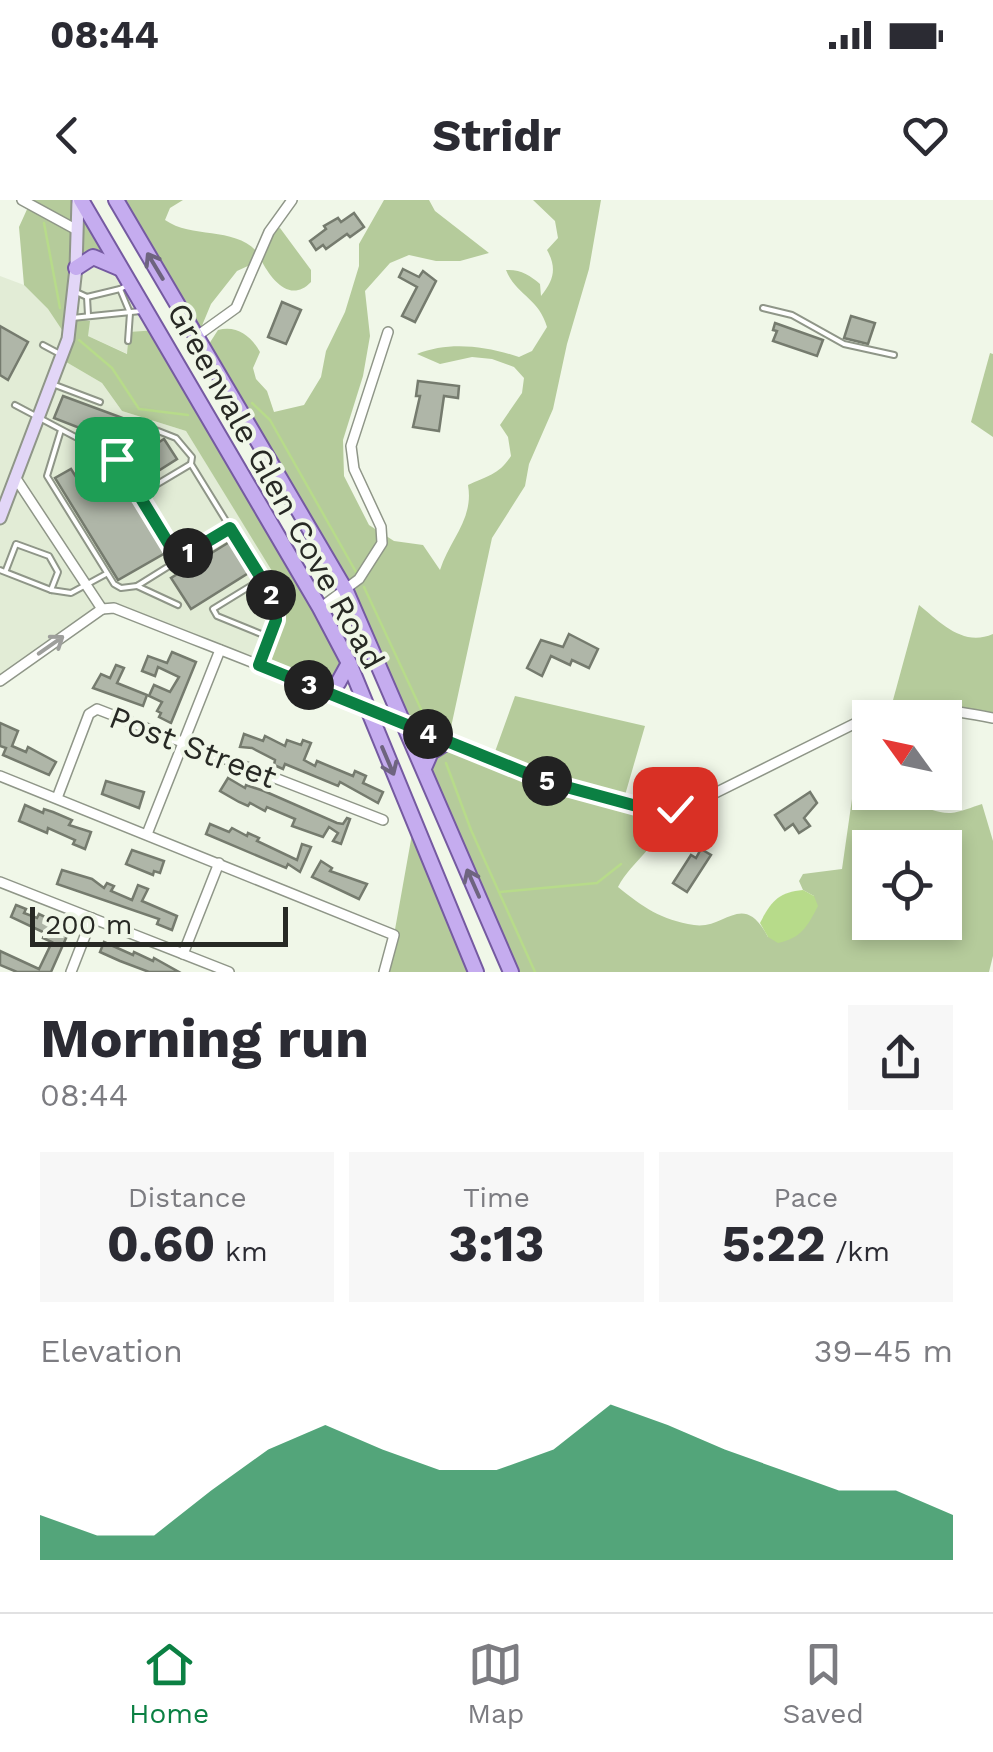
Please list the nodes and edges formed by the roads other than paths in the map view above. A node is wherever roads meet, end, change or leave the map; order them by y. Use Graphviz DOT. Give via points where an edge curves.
graph roads {
  1 [pos="22,200"];
  2 [pos="79,200"];
  3 [pos="116,200"];
  4 [pos="292,200"];
  5 [pos="78,230"];
  6 [pos="76,268"];
  7 [pos="125,281"];
  8 [pos="81,294"];
  9 [pos="763,308"];
  10 [pos="146,310"];
  11 [pos="130,314"];
  12 [pos="88,315"];
  13 [pos="72,318"];
  14 [pos="388,332"];
  15 [pos="197,336"];
  16 [pos="128,341"];
  17 [pos="43,345"];
  18 [pos="894,354"];
  19 [pos="62,355"];
  20 [pos="51,383"];
  21 [pos="100,402"];
  22 [pos="15,405"];
  23 [pos="38,418"];
  24 [pos="60,430"];
  25 [pos="117,459"];
  26 [pos="191,464"];
  27 [pos="16,477"];
  28 [pos="140,495"];
  29 [pos="1,510"];
  30 [pos="230,528"];
  31 [pos="178,559"];
  32 [pos="3,571"];
  33 [pos="108,573"];
  34 [pos="262,579"];
  35 [pos="88,586"];
  36 [pos="137,586"];
  37 [pos="51,590"];
  38 [pos="346,591"];
  39 [pos="178,605"];
  40 [pos="102,608"];
  41 [pos="320,608"];
  42 [pos="270,638"];
  43 [pos="220,650"];
  44 [pos="349,664"];
  45 [pos="259,665"];
  46 [pos="0,681"];
  47 [pos="323,691"];
  48 [pos="366,708"];
  49 [pos="993,718"];
  50 [pos="407,726"];
  51 [pos="448,742"];
  52 [pos="183,743"];
  53 [pos="424,768"];
  54 [pos="0,776"];
  55 [pos="57,798"];
  56 [pos="383,820"];
  57 [pos="147,834"];
  58 [pos="220,862"];
  59 [pos="0,882"];
  60 [pos="92,918"];
  61 [pos="183,954"];
  62 [pos="71,972"];
  63 [pos="229,972"];
  64 [pos="384,972"];
  65 [pos="476,972"];
  66 [pos="511,972"];
  1 -- 5 [label="street"];
  2 -- 5 [label="main road"];
  2 -- 7 [label="main road, Greenvale Glen Cove Road"];
  15 -- 3 [label="main road, Greenvale Glen Cove Road, one-way"];
  4 -- 15 [label="street" via="268,232 236,308"];
  5 -- 6 [label="main road"];
  6 -- 7 [label="main road" via="99,258"];
  6 -- 8 [label="main road"];
  7 -- 8 [label="lane"];
  7 -- 10 [label="main road, Greenvale Glen Cove Road"];
  7 -- 11 [label="lane"];
  8 -- 12 [label="lane"];
  8 -- 13 [label="main road"];
  9 -- 18 [label="lane" via="792,315 844,344"];
  10 -- 11 [label="lane"];
  10 -- 41 [label="main road, Greenvale Glen Cove Road"];
  11 -- 12 [label="lane"];
  11 -- 16 [label="lane"];
  12 -- 13 [label="lane"];
  13 -- 19 [label="main road"];
  14 -- 38 [label="street" via="350,446 382,527 382,543"];
  15 -- 38 [label="main road, Greenvale Glen Cove Road"];
  17 -- 19 [label="lane"];
  19 -- 20 [label="main road"];
  20 -- 21 [label="lane"];
  20 -- 23 [label="main road"];
  22 -- 23 [label="lane"];
  23 -- 24 [label="lane"];
  23 -- 27 [label="main road"];
  24 -- 25 [label="lane"];
  24 -- 33 [label="lane" via="47,476"];
  25 -- 26 [label="lane" via="153,429 180,441"];
  25 -- 28 [label="lane"];
  26 -- 28 [label="lane"];
  26 -- 30 [label="lane"];
  27 -- 29 [label="main road"];
  27 -- 35 [label="street"];
  28 -- 31 [label="lane"];
  30 -- 31 [label="lane"];
  30 -- 34 [label="lane"];
  31 -- 36 [label="lane"];
  32 -- 37 [label="lane"];
  32 -- 37 [label="lane" via="16,544 48,556 58,572"];
  33 -- 35 [label="lane"];
  33 -- 36 [label="lane" via="121,588"];
  34 -- 42 [label="lane" via="276,602"];
  34 -- 42 [label="lane" via="213,609"];
  35 -- 37 [label="lane" via="70,593"];
  35 -- 40 [label="street"];
  36 -- 39 [label="lane"];
  38 -- 41 [label="street"];
  38 -- 50 [label="main road, Greenvale Glen Cove Road"];
  40 -- 43 [label="street"];
  46 -- 40 [label="street, one-way"];
  41 -- 44 [label="main road, Greenvale Glen Cove Road"];
  42 -- 45 [label="lane"];
  43 -- 45 [label="street"];
  43 -- 52 [label="street"];
  44 -- 47 [label="main road" via="338,683"];
  44 -- 48 [label="main road, Greenvale Glen Cove Road"];
  45 -- 47 [label="street"];
  47 -- 48 [label="street"];
  48 -- 50 [label="street"];
  48 -- 65 [label="main road, Greenvale Glen Cove Road, one-way"];
  49 -- 51 [label="street" via="927,707 876,713 714,795 664,810 548,782"];
  50 -- 51 [label="street"];
  50 -- 53 [label="main road, Greenvale Glen Cove Road"];
  51 -- 53 [label="main road" via="431,752"];
  52 -- 55 [label="street, Post Street" via="92,711"];
  52 -- 56 [label="street, Post Street"];
  52 -- 57 [label="street"];
  66 -- 53 [label="main road, Greenvale Glen Cove Road, one-way"];
  54 -- 55 [label="street"];
  55 -- 57 [label="street"];
  57 -- 58 [label="street"];
  58 -- 61 [label="street"];
  58 -- 64 [label="street" via="394,934"];
  59 -- 60 [label="street"];
  60 -- 61 [label="street"];
  60 -- 62 [label="street"];
  61 -- 63 [label="street"];
}
